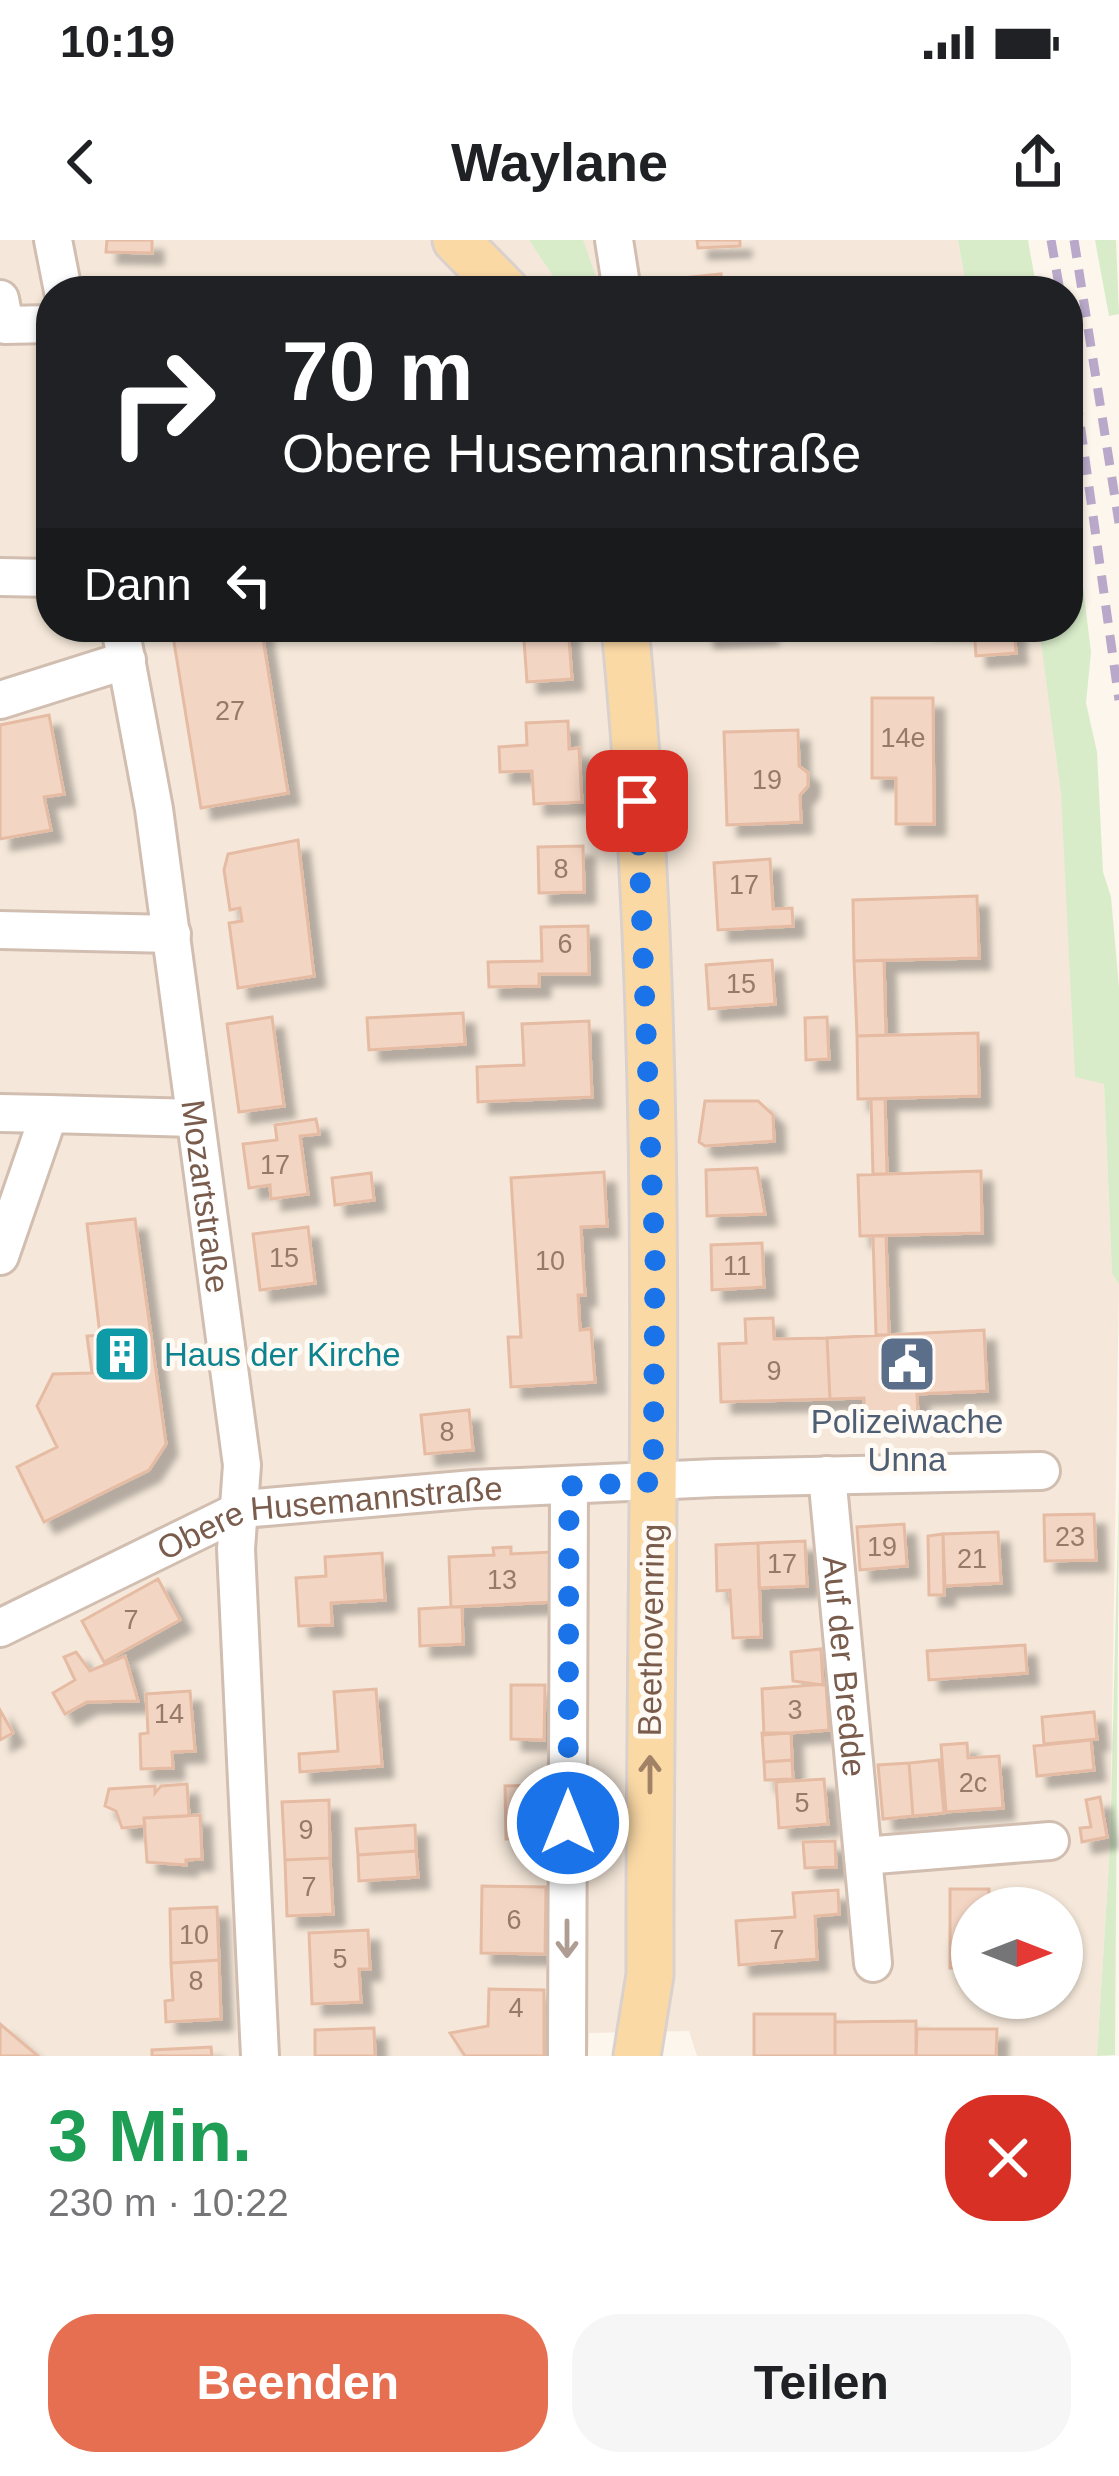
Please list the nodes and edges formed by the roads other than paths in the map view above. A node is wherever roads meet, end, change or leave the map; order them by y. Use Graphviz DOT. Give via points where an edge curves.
graph roads {
  1 [pos="53,240"];
  2 [pos="456,240"];
  3 [pos="614,240"];
  4 [pos="60,276"];
  5 [pos="491,276"];
  6 [pos="620,276"];
  7 [pos="0,298"];
  8 [pos="36,324"];
  9 [pos="0,578"];
  10 [pos="36,578"];
  11 [pos="626,642"];
  12 [pos="123,644"];
  13 [pos="0,700"];
  14 [pos="0,930"];
  15 [pos="172,934"];
  16 [pos="0,1113"];
  17 [pos="49,1114"];
  18 [pos="195,1118"];
  19 [pos="0,1256"];
  20 [pos="1041,1471"];
  21 [pos="827,1475"];
  22 [pos="653,1482"];
  23 [pos="569,1486"];
  24 [pos="243,1509"];
  25 [pos="0,1628"];
  26 [pos="1050,1841"];
  27 [pos="863,1856"];
  28 [pos="873,1963"];
  29 [pos="650,1976"];
  30 [pos="260,2056"];
  31 [pos="567,2056"];
  32 [pos="637,2056"];
  33 [pos="666,2056"];
  1 -- 4 [label="street"];
  2 -- 5 [label="main road"];
  3 -- 6 [label="street"];
  7 -- 8 [label="street" via="5,325"];
  9 -- 10 [label="street"];
  11 -- 22 [label="main road, Beethovenring" via="646,961"];
  12 -- 13 [label="street"];
  12 -- 15 [label="street, Mozartstraße"];
  14 -- 15 [label="street"];
  15 -- 18 [label="street, Mozartstraße"];
  16 -- 17 [label="street"];
  17 -- 18 [label="street"];
  17 -- 19 [label="street"];
  18 -- 24 [label="street, Mozartstraße"];
  20 -- 21 [label="street, Obere Husemannstraße"];
  21 -- 22 [label="street, Obere Husemannstraße"];
  21 -- 27 [label="street, Auf der Bredde"];
  22 -- 23 [label="street, Obere Husemannstraße"];
  29 -- 22 [label="main road, Beethovenring, one-way"];
  23 -- 24 [label="street, Obere Husemannstraße"];
  23 -- 31 [label="street, one-way"];
  24 -- 25 [label="street, Obere Husemannstraße"];
  24 -- 30 [label="street, Mozartstraße" via="236,1550"];
  26 -- 27 [label="street"];
  27 -- 28 [label="street, Auf der Bredde"];
  29 -- 32 [label="main road, Beethovenring"];
  29 -- 33 [label="main road"];
}
